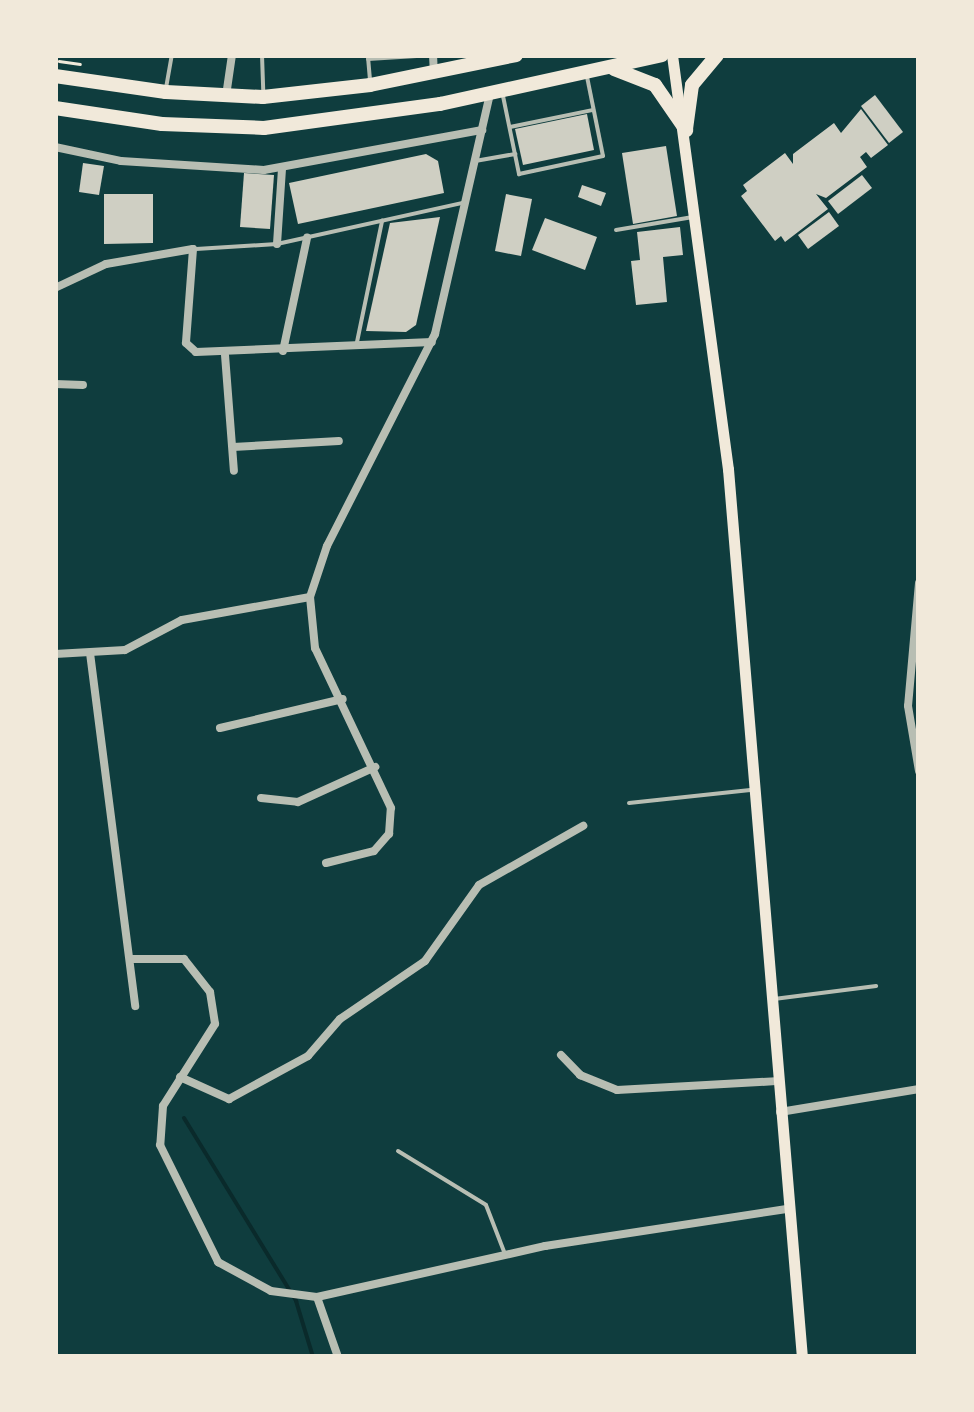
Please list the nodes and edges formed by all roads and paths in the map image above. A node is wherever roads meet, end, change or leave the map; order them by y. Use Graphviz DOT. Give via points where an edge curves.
graph roads {
  1 [pos="172,55"];
  2 [pos="232,55"];
  3 [pos="262,55"];
  4 [pos="434,55"];
  5 [pos="516,55"];
  6 [pos="662,55"];
  7 [pos="672,55"];
  8 [pos="717,55"];
  9 [pos="59,60"];
  10 [pos="86,65"];
  11 [pos="593,70"];
  12 [pos="434,73"];
  13 [pos="55,76"];
  14 [pos="370,85"];
  15 [pos="166,92"];
  16 [pos="496,92"];
  17 [pos="226,96"];
  18 [pos="263,96"];
  19 [pos="55,108"];
  20 [pos="594,110"];
  21 [pos="510,127"];
  22 [pos="482,130"];
  23 [pos="686,130"];
  24 [pos="55,147"];
  25 [pos="515,154"];
  26 [pos="475,161"];
  27 [pos="282,168"];
  28 [pos="466,202"];
  29 [pos="698,216"];
  30 [pos="382,221"];
  31 [pos="616,230"];
  32 [pos="308,238"];
  33 [pos="277,244"];
  34 [pos="193,249"];
  35 [pos="55,288"];
  36 [pos="432,342"];
  37 [pos="356,347"];
  38 [pos="283,351"];
  39 [pos="225,355"];
  40 [pos="55,384"];
  41 [pos="84,385"];
  42 [pos="338,441"];
  43 [pos="232,447"];
  44 [pos="234,470"];
  45 [pos="919,583"];
  46 [pos="310,597"];
  47 [pos="916,644"];
  48 [pos="90,652"];
  49 [pos="55,654"];
  50 [pos="342,699"];
  51 [pos="220,728"];
  52 [pos="375,767"];
  53 [pos="919,771"];
  54 [pos="754,790"];
  55 [pos="261,798"];
  56 [pos="628,803"];
  57 [pos="583,826"];
  58 [pos="326,863"];
  59 [pos="130,960"];
  60 [pos="876,986"];
  61 [pos="770,999"];
  62 [pos="134,1006"];
  63 [pos="561,1055"];
  64 [pos="180,1076"];
  65 [pos="776,1080"];
  66 [pos="919,1089"];
  67 [pos="780,1112"];
  68 [pos="398,1151"];
  69 [pos="788,1209"];
  70 [pos="505,1254"];
  71 [pos="317,1297"];
  72 [pos="338,1357"];
  73 [pos="802,1357"];
  1 -- 15 [label="lane"];
  2 -- 17 [label="street"];
  3 -- 18 [label="lane"];
  4 -- 12 [label="street"];
  4 -- 14 [label="lane" via="368,60"];
  5 -- 12 [label="highway"];
  6 -- 11 [label="highway"];
  7 -- 23 [label="main road"];
  8 -- 23 [label="highway" via="692,85"];
  9 -- 10 [label="path"];
  11 -- 16 [label="highway"];
  11 -- 20 [label="lane"];
  11 -- 23 [label="highway" via="623,69 655,85"];
  12 -- 14 [label="highway"];
  13 -- 15 [label="highway"];
  14 -- 18 [label="highway"];
  15 -- 17 [label="highway"];
  16 -- 19 [label="highway" via="264,128 162,124"];
  16 -- 21 [label="lane"];
  16 -- 22 [label="street"];
  17 -- 18 [label="highway"];
  20 -- 21 [label="lane"];
  20 -- 25 [label="lane" via="603,156 519,174"];
  21 -- 25 [label="lane"];
  22 -- 26 [label="street"];
  22 -- 27 [label="street"];
  23 -- 29 [label="main road"];
  24 -- 27 [label="street" via="190,168"];
  25 -- 26 [label="lane"];
  26 -- 28 [label="street"];
  27 -- 33 [label="street"];
  28 -- 30 [label="lane"];
  28 -- 36 [label="street"];
  29 -- 31 [label="lane"];
  29 -- 54 [label="main road" via="739,577"];
  30 -- 32 [label="lane"];
  30 -- 37 [label="lane"];
  32 -- 33 [label="lane"];
  32 -- 38 [label="street"];
  33 -- 34 [label="lane"];
  34 -- 35 [label="street" via="118,260"];
  34 -- 39 [label="street" via="186,344"];
  36 -- 37 [label="street"];
  36 -- 46 [label="street" via="327,546"];
  37 -- 38 [label="street"];
  38 -- 39 [label="street"];
  39 -- 43 [label="street"];
  40 -- 41 [label="street"];
  42 -- 43 [label="street"];
  43 -- 44 [label="street"];
  45 -- 47 [label="street"];
  46 -- 48 [label="street" via="182,620 134,647"];
  46 -- 50 [label="street" via="315,648"];
  47 -- 53 [label="street" via="908,723"];
  48 -- 49 [label="street"];
  48 -- 59 [label="street"];
  50 -- 51 [label="street"];
  50 -- 52 [label="street"];
  52 -- 55 [label="street" via="298,802"];
  52 -- 58 [label="street" via="391,808 389,834 374,852"];
  54 -- 56 [label="lane"];
  54 -- 61 [label="main road"];
  57 -- 64 [label="street" via="479,885 424,960 340,1019 293,1066 229,1099"];
  59 -- 62 [label="street"];
  59 -- 64 [label="street" via="184,959 210,992 215,1024"];
  60 -- 61 [label="lane"];
  61 -- 65 [label="main road"];
  63 -- 65 [label="street" via="580,1076 618,1090"];
  64 -- 71 [label="street" via="157,1125 160,1145 218,1262 270,1290"];
  65 -- 67 [label="main road"];
  66 -- 67 [label="street"];
  67 -- 69 [label="main road"];
  68 -- 70 [label="lane" via="486,1205"];
  69 -- 70 [label="street"];
  69 -- 73 [label="main road"];
  70 -- 71 [label="street"];
  71 -- 72 [label="street"];
}
